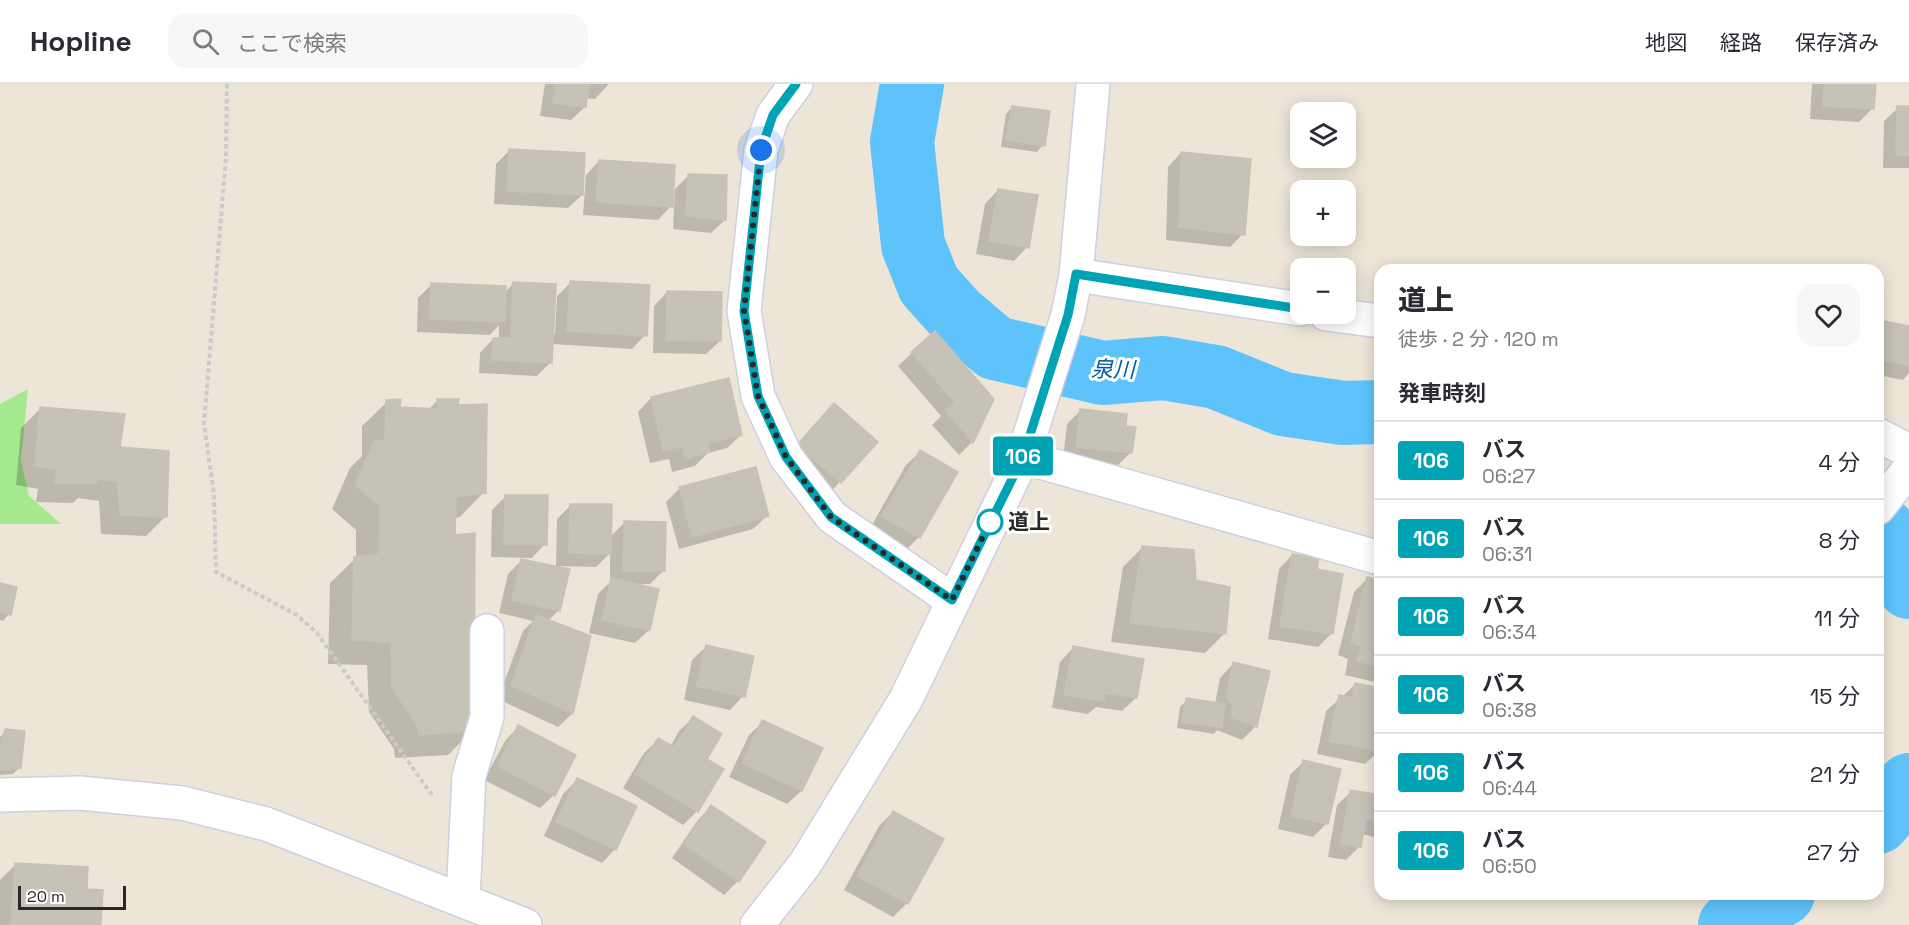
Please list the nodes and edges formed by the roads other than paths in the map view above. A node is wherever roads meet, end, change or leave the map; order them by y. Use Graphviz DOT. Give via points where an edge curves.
graph roads {
  1 [pos="796,84"];
  2 [pos="1093,84"];
  3 [pos="1076,274"];
  4 [pos="1290,307"];
  5 [pos="1356,318"];
  6 [pos="1374,320"];
  7 [pos="1884,438"];
  8 [pos="1909,451"];
  9 [pos="1023,457"];
  10 [pos="1909,469"];
  11 [pos="1884,501"];
  12 [pos="1374,556"];
  13 [pos="952,600"];
  14 [pos="487,632"];
  15 [pos="0,795"];
  16 [pos="464,899"];
  17 [pos="525,925"];
  18 [pos="757,925"];
  1 -- 13 [label="street" via="773,115 761,150 744,311 758,396 786,457 831,517"];
  2 -- 3 [label="street"];
  3 -- 4 [label="street"];
  3 -- 9 [label="street" via="1068,315"];
  5 -- 6 [label="street"];
  7 -- 8 [label="street"];
  9 -- 12 [label="street"];
  9 -- 13 [label="street"];
  10 -- 11 [label="street"];
  13 -- 18 [label="street" via="906,699 805,864"];
  14 -- 16 [label="street" via="487,717 469,777"];
  15 -- 16 [label="street" via="80,793 182,803 266,824"];
  16 -- 17 [label="street"];
}
